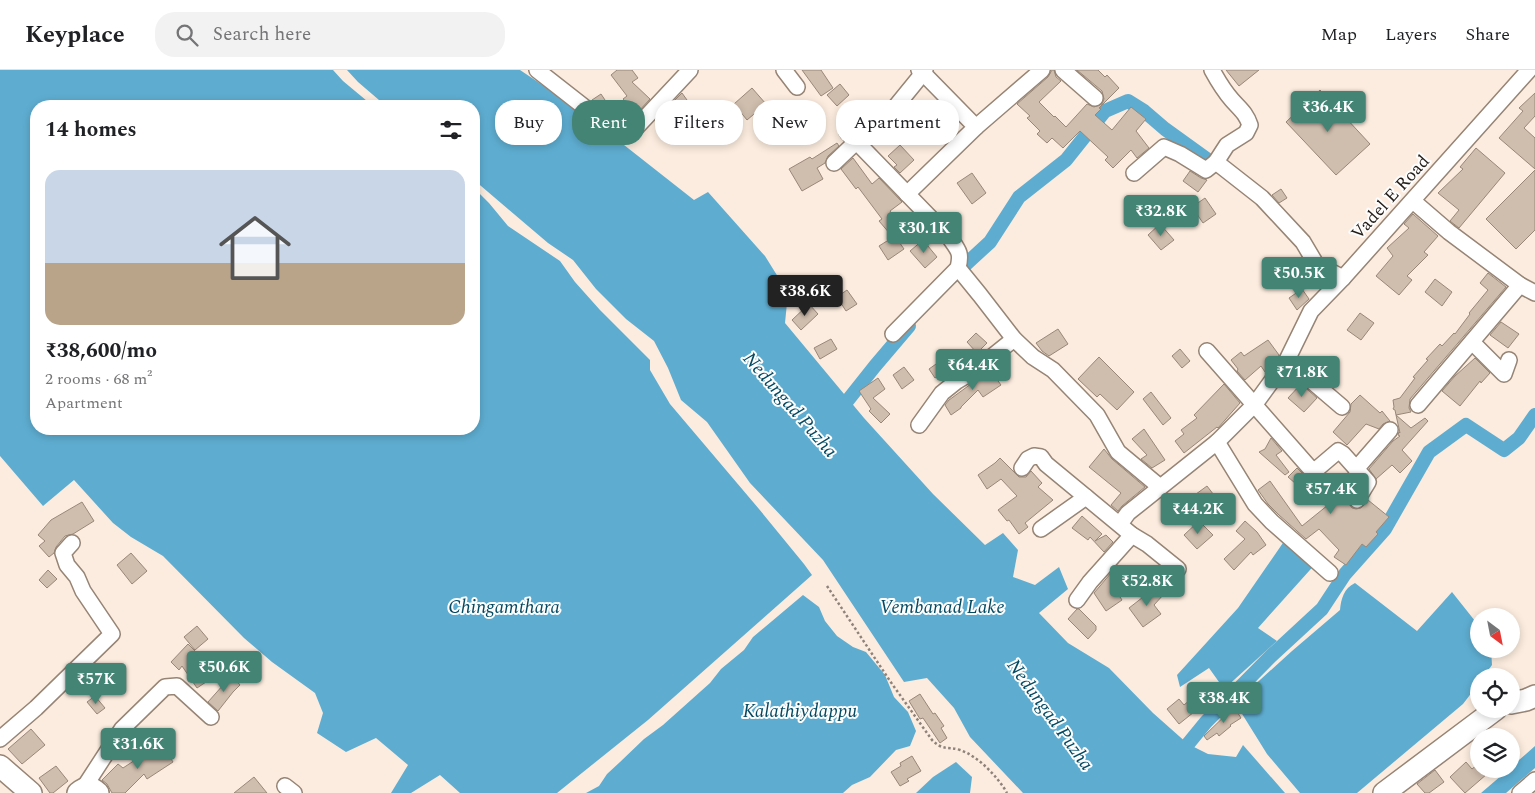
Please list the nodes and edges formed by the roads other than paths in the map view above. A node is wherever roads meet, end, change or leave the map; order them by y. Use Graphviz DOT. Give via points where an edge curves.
graph roads {
  1 [pos="537,70"];
  2 [pos="690,70"];
  3 [pos="784,70"];
  4 [pos="1042,70"];
  5 [pos="1063,70"];
  6 [pos="1212,70"];
  7 [pos="1529,70"];
  8 [pos="922,71"];
  9 [pos="797,87"];
  10 [pos="1095,98"];
  11 [pos="900,100"];
  12 [pos="976,127"];
  13 [pos="1216,162"];
  14 [pos="834,164"];
  15 [pos="1134,173"];
  16 [pos="907,194"];
  17 [pos="1412,201"];
  18 [pos="959,271"];
  19 [pos="1343,278"];
  20 [pos="1520,285"];
  21 [pos="1535,293"];
  22 [pos="893,334"];
  23 [pos="1014,339"];
  24 [pos="1472,342"];
  25 [pos="1207,351"];
  26 [pos="1287,360"];
  27 [pos="1509,360"];
  28 [pos="1255,404"];
  29 [pos="1418,405"];
  30 [pos="1342,408"];
  31 [pos="919,425"];
  32 [pos="1390,430"];
  33 [pos="1217,442"];
  34 [pos="1022,468"];
  35 [pos="1356,470"];
  36 [pos="1160,487"];
  37 [pos="1086,497"];
  38 [pos="1357,500"];
  39 [pos="1120,524"];
  40 [pos="1041,530"];
  41 [pos="1132,536"];
  42 [pos="72,543"];
  43 [pos="1178,569"];
  44 [pos="1330,574"];
  45 [pos="1077,600"];
  46 [pos="1535,696"];
  47 [pos="1520,701"];
  48 [pos="211,717"];
  49 [pos="1484,718"];
  50 [pos="0,739"];
  51 [pos="0,766"];
  52 [pos="1535,780"];
  53 [pos="86,792"];
  54 [pos="31,793"];
  55 [pos="1384,793"];
  56 [pos="1520,793"];
  1 -- 2 [label="street" via="620,135 631,133"];
  3 -- 9 [label="street"];
  4 -- 12 [label="street"];
  5 -- 10 [label="street"];
  6 -- 13 [label="street" via="1226,93 1247,115 1250,125 1246,132 1227,145"];
  7 -- 17 [label="street, Vadel E Road"];
  8 -- 11 [label="street"];
  8 -- 12 [label="street"];
  12 -- 16 [label="street"];
  13 -- 15 [label="street" via="1206,170 1164,147"];
  13 -- 19 [label="street" via="1262,198 1303,242 1316,264"];
  14 -- 16 [label="street" via="852,137"];
  16 -- 18 [label="street" via="959,251"];
  17 -- 19 [label="street, Vadel E Road"];
  17 -- 20 [label="street"];
  18 -- 22 [label="street"];
  18 -- 23 [label="street"];
  19 -- 26 [label="street, Vadel E Road" via="1311,311"];
  20 -- 21 [label="street"];
  20 -- 24 [label="street"];
  23 -- 31 [label="street" via="942,393"];
  23 -- 36 [label="street" via="1068,385 1097,415 1118,452"];
  24 -- 27 [label="street" via="1504,374"];
  24 -- 29 [label="street"];
  25 -- 28 [label="street"];
  26 -- 28 [label="street, Vadel E Road"];
  26 -- 30 [label="street"];
  28 -- 33 [label="street, Vadel E Road"];
  28 -- 35 [label="street" via="1309,467 1318,468 1338,451"];
  32 -- 35 [label="street"];
  33 -- 36 [label="street, Vadel E Road"];
  33 -- 44 [label="street" via="1255,504"];
  34 -- 37 [label="street" via="1028,459 1041,457"];
  35 -- 38 [label="street" via="1368,482"];
  36 -- 39 [label="street, Vadel E Road" via="1128,513"];
  37 -- 39 [label="street"];
  37 -- 40 [label="street"];
  39 -- 41 [label="street"];
  41 -- 43 [label="street"];
  41 -- 45 [label="street"];
  42 -- 50 [label="street" via="63,553 67,565 112,634"];
  46 -- 47 [label="street"];
  48 -- 53 [label="street" via="176,686 165,687 122,729"];
  49 -- 55 [label="street"];
  51 -- 54 [label="street"];
  52 -- 56 [label="street"];
}
